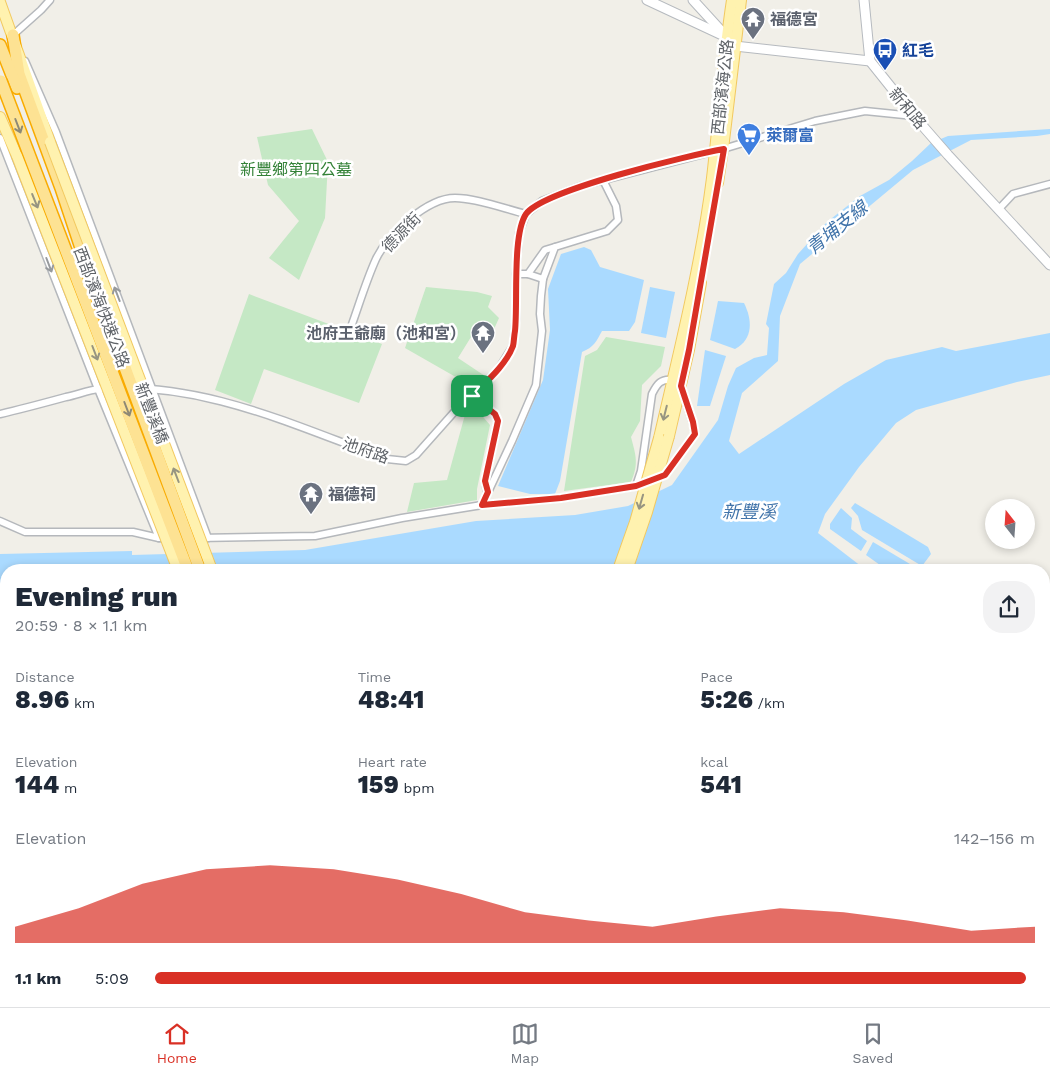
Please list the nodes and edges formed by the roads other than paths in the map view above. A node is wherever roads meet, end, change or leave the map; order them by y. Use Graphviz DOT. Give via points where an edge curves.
graph roads {
  1 [pos="50,0"];
  2 [pos="647,0"];
  3 [pos="693,0"];
  4 [pos="732,0"];
  5 [pos="741,0"];
  6 [pos="864,0"];
  7 [pos="0,2"];
  8 [pos="13,34"];
  9 [pos="726,38"];
  10 [pos="0,45"];
  11 [pos="735,46"];
  12 [pos="870,61"];
  13 [pos="0,80"];
  14 [pos="914,116"];
  15 [pos="0,117"];
  16 [pos="0,138"];
  17 [pos="719,150"];
  18 [pos="603,180"];
  19 [pos="1050,184"];
  20 [pos="998,210"];
  21 [pos="526,214"];
  22 [pos="555,247"];
  23 [pos="84,257"];
  24 [pos="1050,265"];
  25 [pos="516,274"];
  26 [pos="528,274"];
  27 [pos="543,279"];
  28 [pos="351,327"];
  29 [pos="677,383"];
  30 [pos="98,389"];
  31 [pos="152,389"];
  32 [pos="472,396"];
  33 [pos="0,414"];
  34 [pos="664,437"];
  35 [pos="641,471"];
  36 [pos="654,480"];
  37 [pos="636,486"];
  38 [pos="488,492"];
  39 [pos="195,500"];
  40 [pos="482,505"];
  41 [pos="150,516"];
  42 [pos="0,521"];
  43 [pos="159,538"];
  44 [pos="208,538"];
  45 [pos="176,564"];
  46 [pos="186,564"];
  47 [pos="198,564"];
  48 [pos="210,564"];
  49 [pos="620,564"];
  50 [pos="629,564"];
  1 -- 8 [label="street"];
  2 -- 9 [label="street"];
  3 -- 9 [label="street"];
  4 -- 9 [label="main road, 西部濱海公路"];
  5 -- 11 [label="main road, 西部濱海公路"];
  6 -- 12 [label="street"];
  7 -- 8 [label="main road"];
  8 -- 23 [label="highway" via="19,74"];
  31 -- 8 [label="street, one-way" via="56,132"];
  48 -- 8 [label="main road, 新豐溪橋, one-way, bridge" via="50,142"];
  9 -- 11 [label="street"];
  9 -- 17 [label="main road, 西部濱海公路"];
  10 -- 23 [label="highway, 西部濱海快速公路"];
  11 -- 12 [label="street"];
  11 -- 17 [label="main road, 西部濱海公路"];
  12 -- 14 [label="street, 新和路"];
  13 -- 46 [label="highway, 西部濱海快速公路, one-way, bridge"];
  14 -- 17 [label="street" via="865,111 815,121"];
  14 -- 20 [label="street, 新和路"];
  15 -- 45 [label="main road, 新豐溪橋, one-way, bridge"];
  16 -- 30 [label="street, one-way"];
  17 -- 18 [label="street"];
  17 -- 29 [label="main road, 西部濱海公路" via="689,350"];
  18 -- 21 [label="street" via="542,201"];
  18 -- 22 [label="street" via="618,220 606,231"];
  19 -- 20 [label="street" via="1013,194"];
  20 -- 24 [label="street"];
  21 -- 25 [label="street, 池府路" via="519,232"];
  21 -- 28 [label="street, 德源街" via="453,198 421,210 404,224 377,258"];
  22 -- 26 [label="street" via="545,250"];
  22 -- 27 [label="street"];
  23 -- 47 [label="highway, 西部濱海快速公路, bridge"];
  25 -- 26 [label="street"];
  25 -- 32 [label="street, 池府路" via="513,346 498,370"];
  26 -- 27 [label="street"];
  27 -- 38 [label="street" via="536,385"];
  29 -- 34 [label="main road, 西部濱海公路"];
  29 -- 35 [label="street" via="665,379 657,383 652,394"];
  29 -- 36 [label="street" via="695,434 665,475"];
  30 -- 31 [label="street, 池府路"];
  30 -- 33 [label="street, 池府路"];
  30 -- 41 [label="street"];
  31 -- 32 [label="street, 池府路" via="232,403 399,461 416,455"];
  31 -- 39 [label="street"];
  32 -- 38 [label="street" via="495,414 498,421 485,481"];
  34 -- 49 [label="main road, one-way, bridge"];
  34 -- 50 [label="main road, bridge" via="647,512"];
  35 -- 36 [label="street"];
  35 -- 37 [label="street"];
  36 -- 37 [label="street"];
  37 -- 40 [label="street" via="561,498"];
  38 -- 40 [label="street"];
  39 -- 41 [label="street"];
  39 -- 44 [label="street"];
  40 -- 44 [label="street" via="315,536"];
  41 -- 43 [label="street"];
  42 -- 43 [label="street" via="25,532 133,532"];
  43 -- 44 [label="street"];
}
